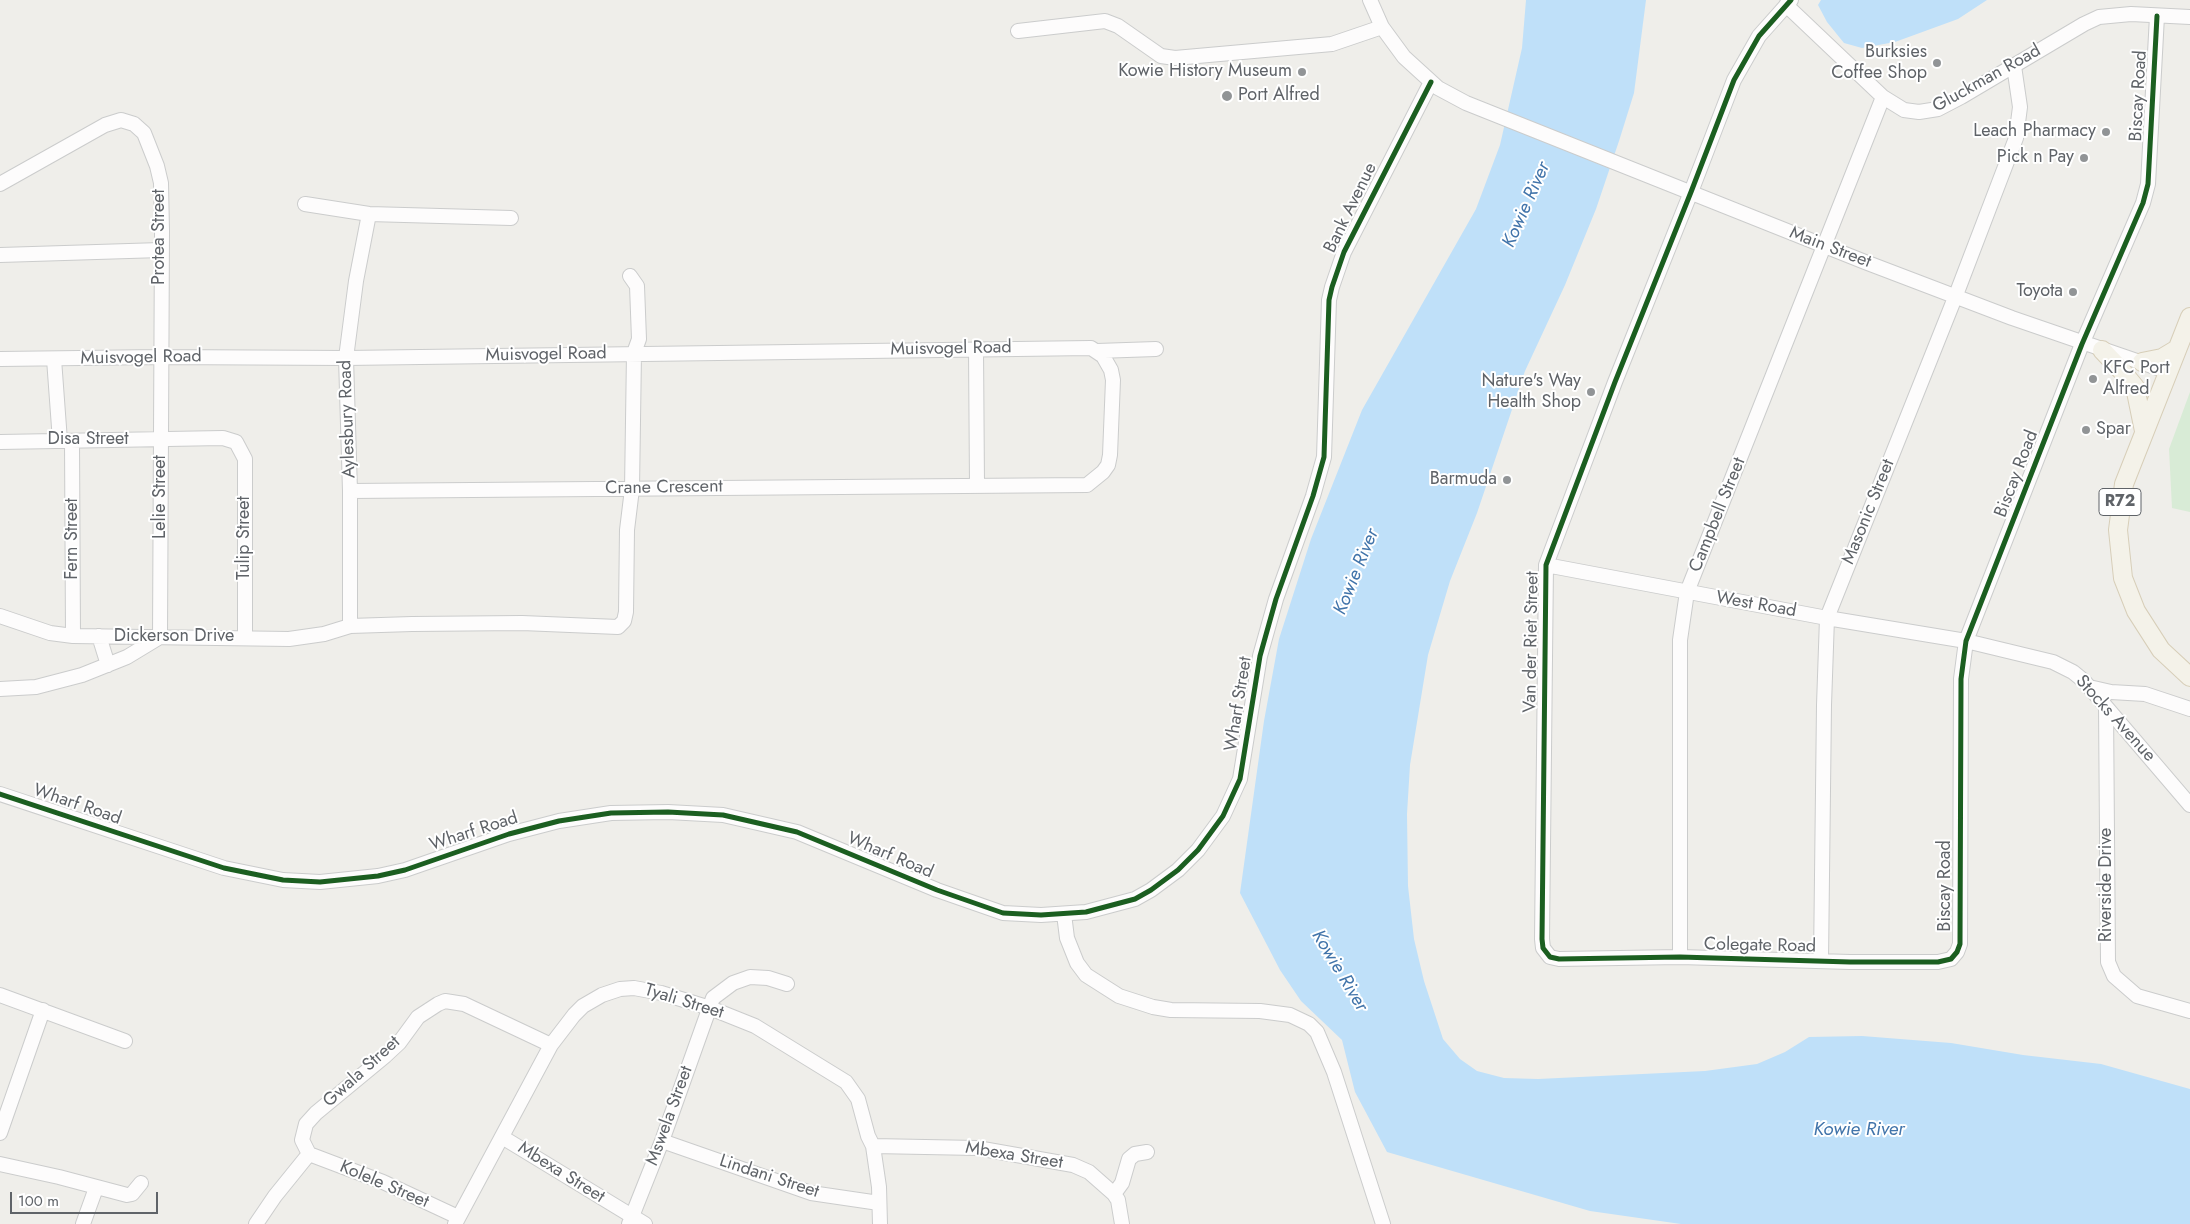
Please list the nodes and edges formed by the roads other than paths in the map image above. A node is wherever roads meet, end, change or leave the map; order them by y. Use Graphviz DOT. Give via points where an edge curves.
graph roads {
  1 [pos="1370,0"];
  2 [pos="1788,3"];
  3 [pos="2157,16"];
  4 [pos="2190,17"];
  5 [pos="1382,27"];
  6 [pos="1018,31"];
  7 [pos="2014,66"];
  8 [pos="1995,77"];
  9 [pos="1431,82"];
  10 [pos="2017,84"];
  11 [pos="1883,97"];
  12 [pos="0,184"];
  13 [pos="1691,192"];
  14 [pos="304,204"];
  15 [pos="369,214"];
  16 [pos="511,218"];
  17 [pos="1825,246"];
  18 [pos="161,250"];
  19 [pos="0,255"];
  20 [pos="630,276"];
  21 [pos="1956,295"];
  22 [pos="2190,317"];
  23 [pos="2082,344"];
  24 [pos="976,349"];
  25 [pos="1094,349"];
  26 [pos="1156,349"];
  27 [pos="2177,349"];
  28 [pos="2102,350"];
  29 [pos="634,353"];
  30 [pos="160,357"];
  31 [pos="346,358"];
  32 [pos="0,359"];
  33 [pos="54,359"];
  34 [pos="2142,362"];
  35 [pos="2169,372"];
  36 [pos="2144,431"];
  37 [pos="161,440"];
  38 [pos="66,441"];
  39 [pos="0,442"];
  40 [pos="236,442"];
  41 [pos="1319,475"];
  42 [pos="977,485"];
  43 [pos="632,489"];
  44 [pos="350,492"];
  45 [pos="1546,565"];
  46 [pos="1687,592"];
  47 [pos="0,616"];
  48 [pos="1827,618"];
  49 [pos="350,626"];
  50 [pos="73,636"];
  51 [pos="99,636"];
  52 [pos="160,637"];
  53 [pos="245,637"];
  54 [pos="1966,641"];
  55 [pos="108,665"];
  56 [pos="2190,678"];
  57 [pos="2089,687"];
  58 [pos="0,689"];
  59 [pos="2106,707"];
  60 [pos="2190,709"];
  61 [pos="0,794"];
  62 [pos="1234,796"];
  63 [pos="2190,805"];
  64 [pos="1064,914"];
  65 [pos="1957,952"];
  66 [pos="1680,957"];
  67 [pos="1559,959"];
  68 [pos="1821,961"];
  69 [pos="787,984"];
  70 [pos="0,994"];
  71 [pos="710,1008"];
  72 [pos="43,1010"];
  73 [pos="2190,1010"];
  74 [pos="125,1041"];
  75 [pos="551,1045"];
  76 [pos="0,1133"];
  77 [pos="502,1137"];
  78 [pos="662,1141"];
  79 [pos="873,1146"];
  80 [pos="1147,1152"];
  81 [pos="309,1154"];
  82 [pos="0,1164"];
  83 [pos="141,1183"];
  84 [pos="96,1188"];
  85 [pos="1114,1194"];
  86 [pos="879,1203"];
  87 [pos="630,1220"];
  88 [pos="457,1221"];
  89 [pos="83,1224"];
  90 [pos="256,1224"];
  91 [pos="645,1224"];
  92 [pos="880,1224"];
  93 [pos="1122,1224"];
  94 [pos="1383,1224"];
  1 -- 5 [label="street, Main Street"];
  2 -- 11 [label="street, Gluckman Road"];
  2 -- 13 [label="street, Van der Riet Street" via="1759,36 1739,68"];
  3 -- 4 [label="street, Gluckman Road"];
  3 -- 7 [label="street, Gluckman Road" via="2119,14 2099,18"];
  3 -- 23 [label="street, Biscay Road" via="2155,82 2143,203"];
  5 -- 6 [label="street" via="1332,44 1175,58 1162,56 1118,26 1105,21"];
  5 -- 9 [label="street, Main Street" via="1404,57"];
  7 -- 8 [label="street, Gluckman Road"];
  7 -- 10 [label="street, Masonic Street"];
  8 -- 10 [label="street"];
  8 -- 11 [label="street, Gluckman Road" via="1938,109 1926,112 1904,110"];
  9 -- 13 [label="street, Main Street" via="1460,100 1495,115"];
  9 -- 41 [label="street, Bank Avenue" via="1344,252 1333,282 1329,300 1324,457"];
  10 -- 21 [label="street, Masonic Street" via="2020,107 2016,138"];
  11 -- 17 [label="street, Campbell Street"];
  12 -- 18 [label="street, Protea Street" via="112,122 121,120 134,124 144,133 161,183"];
  13 -- 17 [label="street, Main Street"];
  13 -- 45 [label="street, Van der Riet Street"];
  14 -- 15 [label="street"];
  15 -- 16 [label="street"];
  15 -- 31 [label="street, Aylesbury Road"];
  17 -- 21 [label="street, Main Street"];
  17 -- 46 [label="street, Campbell Street"];
  18 -- 19 [label="street"];
  18 -- 30 [label="street, Protea Street"];
  20 -- 29 [label="street" via="638,286 639,299 639,339"];
  21 -- 23 [label="street, Main Street"];
  21 -- 48 [label="street, Masonic Street"];
  22 -- 27 [label="main road, R72"];
  23 -- 28 [label="street, Main Street"];
  23 -- 54 [label="street, Biscay Road"];
  24 -- 25 [label="street, Muisvogel Road"];
  24 -- 29 [label="street, Muisvogel Road"];
  24 -- 42 [label="street"];
  25 -- 26 [label="street, Muisvogel Road"];
  25 -- 42 [label="street, Crane Crescent" via="1111,370 1114,390 1110,455 1103,472 1087,485"];
  27 -- 34 [label="main road" via="2162,358"];
  27 -- 35 [label="main road, R72"];
  28 -- 34 [label="street, Main Street"];
  28 -- 36 [label="main road" via="2135,387"];
  29 -- 31 [label="street, Muisvogel Road"];
  29 -- 43 [label="street"];
  30 -- 31 [label="street, Muisvogel Road"];
  30 -- 33 [label="street, Muisvogel Road"];
  30 -- 37 [label="street, Lelie Street"];
  31 -- 44 [label="street, Aylesbury Road"];
  32 -- 33 [label="street, Muisvogel Road"];
  33 -- 38 [label="street, Fern Street"];
  34 -- 35 [label="street, Main Street"];
  35 -- 36 [label="main road, R72"];
  36 -- 56 [label="main road, R72" via="2121,498 2120,561 2129,596 2143,624 2168,659"];
  37 -- 38 [label="street, Disa Street"];
  37 -- 40 [label="street, Disa Street" via="223,438"];
  37 -- 52 [label="street, Lelie Street"];
  38 -- 39 [label="street, Disa Street"];
  38 -- 50 [label="street, Fern Street"];
  40 -- 53 [label="street, Tulip Street" via="245,459"];
  41 -- 62 [label="street, Wharf Street" via="1265,638 1255,678 1240,779"];
  42 -- 43 [label="street, Crane Crescent"];
  43 -- 44 [label="street, Crane Crescent"];
  43 -- 49 [label="street, Dickerson Drive" via="627,530 626,612 621,624 613,628 508,623"];
  44 -- 49 [label="street, Aylesbury Road"];
  45 -- 46 [label="street, West Road"];
  45 -- 67 [label="street, Van der Riet Street" via="1542,939 1546,953"];
  46 -- 48 [label="street, West Road"];
  46 -- 66 [label="street, Campbell Street" via="1680,640"];
  47 -- 50 [label="street, Dickerson Drive" via="41,631"];
  48 -- 54 [label="street, West Road"];
  48 -- 68 [label="street, Masonic Street"];
  49 -- 53 [label="street, Dickerson Drive" via="309,637"];
  50 -- 51 [label="street, Dickerson Drive"];
  51 -- 52 [label="street, Dickerson Drive"];
  51 -- 55 [label="street"];
  52 -- 53 [label="street, Dickerson Drive"];
  52 -- 55 [label="street"];
  54 -- 57 [label="street, Stocks Avenue" via="2053,662 2073,672"];
  54 -- 65 [label="street, Biscay Road" via="1961,679 1960,944"];
  55 -- 58 [label="street" via="36,688"];
  57 -- 59 [label="street, Stocks Avenue"];
  57 -- 60 [label="street" via="2145,694"];
  59 -- 63 [label="street, Stocks Avenue"];
  59 -- 73 [label="street, Riverside Drive" via="2108,962 2121,984 2137,996"];
  61 -- 64 [label="street, Wharf Road" via="242,873 320,882 395,873 509,834 587,816 650,812 723,815 797,832 989,909 1018,915"];
  62 -- 64 [label="street, Wharf Road" via="1198,850 1151,890 1120,904"];
  64 -- 94 [label="street" via="1067,938 1077,963 1086,975 1119,996 1171,1010 1260,1011 1290,1015 1318,1032"];
  65 -- 68 [label="street, Colegate Road" via="1951,959 1938,962"];
  66 -- 67 [label="street, Colegate Road"];
  66 -- 68 [label="street, Colegate Road"];
  69 -- 71 [label="street, Mswela Street" via="759,977 742,979 719,992"];
  70 -- 72 [label="street"];
  71 -- 75 [label="street, Tyali Street" via="648,990 620,989 583,1006"];
  71 -- 78 [label="street, Mswela Street"];
  71 -- 79 [label="street, Tyali Street" via="766,1032 846,1082 858,1099"];
  72 -- 74 [label="street"];
  72 -- 76 [label="street"];
  75 -- 77 [label="street, Tyali Street"];
  75 -- 81 [label="street, Gwala Street" via="464,1004 445,1001 438,1004 418,1017 399,1043 306,1124 302,1140"];
  77 -- 87 [label="street, Mbexa Street"];
  77 -- 88 [label="street, Tyali Street"];
  78 -- 86 [label="street, Lindani Street" via="800,1190"];
  78 -- 87 [label="street, Mswela Street"];
  79 -- 85 [label="street, Mbexa Street" via="977,1148 1073,1165 1089,1172"];
  79 -- 86 [label="street, Tyali Street"];
  80 -- 85 [label="street" via="1129,1159 1122,1183"];
  81 -- 88 [label="street, Kolele Street" via="383,1182"];
  81 -- 90 [label="street"];
  82 -- 84 [label="street"];
  83 -- 84 [label="street" via="127,1195"];
  84 -- 89 [label="street"];
  85 -- 93 [label="street"];
  86 -- 92 [label="street, Tyali Street"];
  87 -- 91 [label="street, Mbexa Street"];
}
